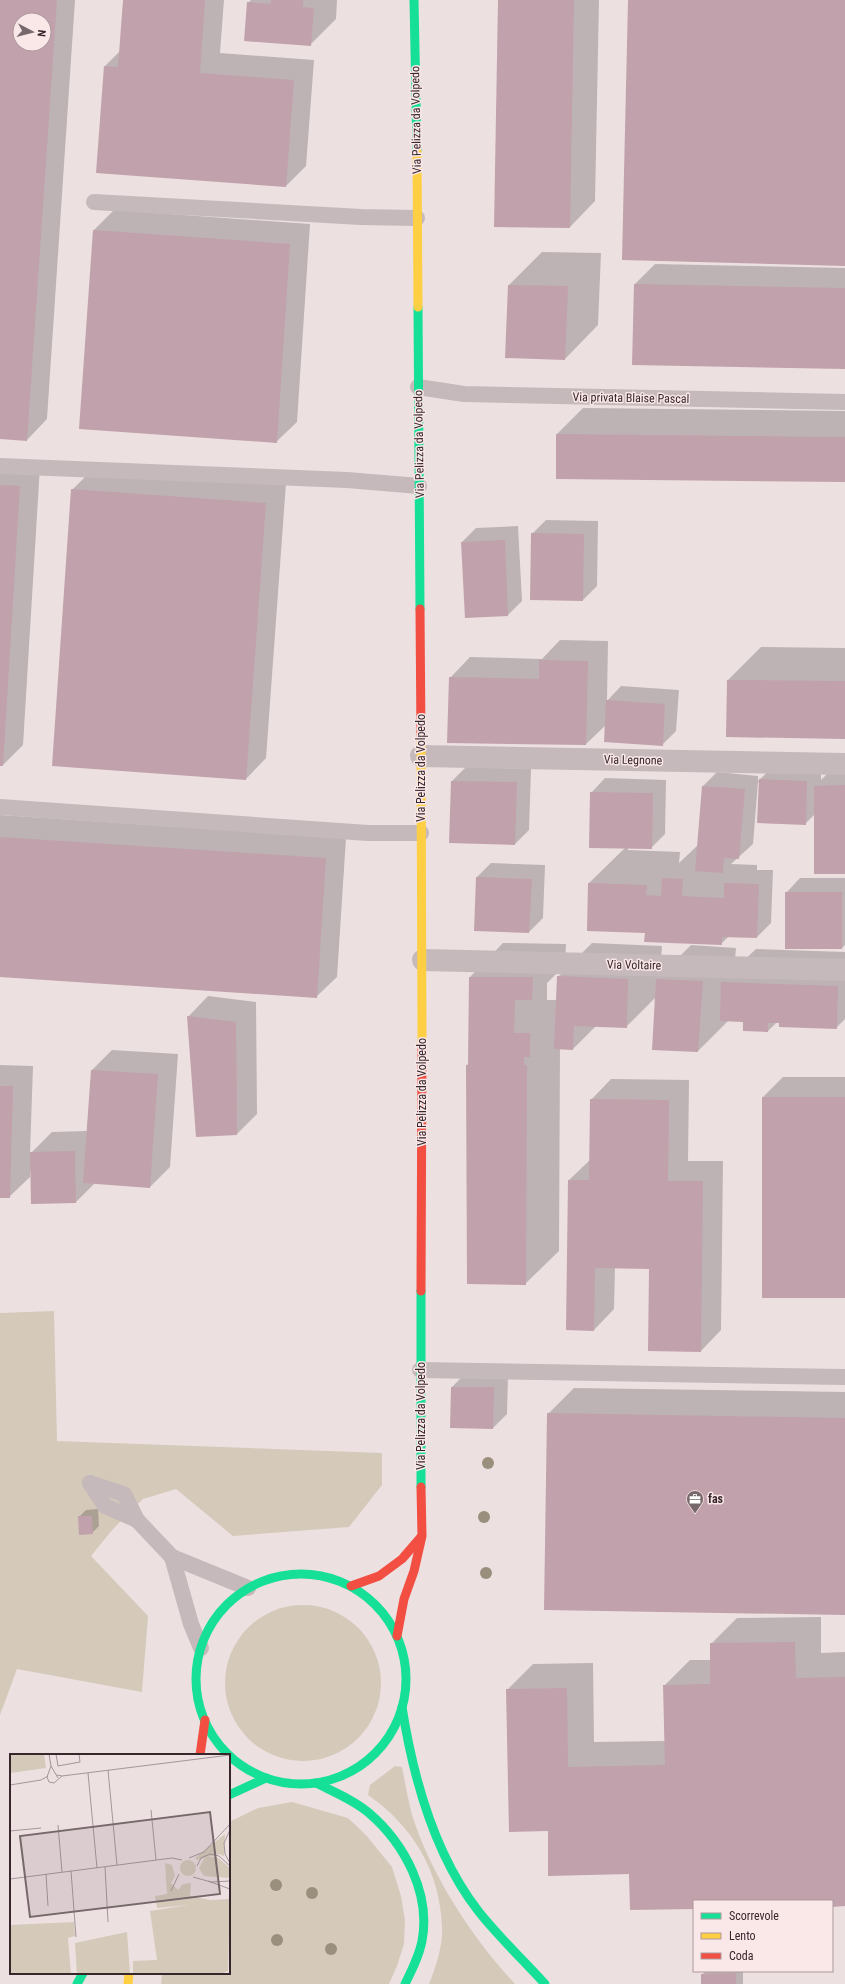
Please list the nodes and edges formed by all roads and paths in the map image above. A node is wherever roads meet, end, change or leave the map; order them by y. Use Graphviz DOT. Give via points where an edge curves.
graph roads {
  1 [pos="414,0"];
  2 [pos="94,202"];
  3 [pos="417,218"];
  4 [pos="418,387"];
  5 [pos="845,402"];
  6 [pos="0,466"];
  7 [pos="419,486"];
  8 [pos="421,756"];
  9 [pos="845,764"];
  10 [pos="0,807"];
  11 [pos="421,834"];
  12 [pos="423,960"];
  13 [pos="845,970"];
  14 [pos="420,1370"];
  15 [pos="845,1377"];
  16 [pos="137,1520"];
  17 [pos="422,1536"];
  18 [pos="172,1557"];
  19 [pos="351,1586"];
  20 [pos="248,1588"];
  21 [pos="397,1636"];
  22 [pos="201,1648"];
  23 [pos="402,1707"];
  24 [pos="205,1720"];
  25 [pos="200,1754"];
  26 [pos="228,1754"];
  27 [pos="230,1756"];
  28 [pos="266,1778"];
  29 [pos="316,1783"];
  30 [pos="230,1795"];
  31 [pos="82,1974"];
  32 [pos="129,1974"];
  33 [pos="77,1984"];
  34 [pos="128,1984"];
  35 [pos="405,1984"];
  36 [pos="545,1984"];
  1 -- 3 [label="main road, Via Pelizza da Volpedo"];
  2 -- 3 [label="lane"];
  3 -- 4 [label="main road, Via Pelizza da Volpedo"];
  4 -- 5 [label="lane, Via privata Blaise Pascal" via="464,394"];
  4 -- 7 [label="main road, Via Pelizza da Volpedo"];
  6 -- 7 [label="lane" via="347,480"];
  7 -- 8 [label="main road, Via Pelizza da Volpedo"];
  8 -- 9 [label="street, Via Legnone"];
  8 -- 11 [label="main road, Via Pelizza da Volpedo"];
  10 -- 11 [label="lane" via="368,833"];
  11 -- 12 [label="main road, Via Pelizza da Volpedo"];
  12 -- 13 [label="street, Via Voltaire"];
  12 -- 14 [label="main road, Via Pelizza da Volpedo"];
  14 -- 15 [label="lane"];
  14 -- 17 [label="main road, Via Pelizza da Volpedo"];
  16 -- 18 [label="lane"];
  17 -- 19 [label="main road" via="402,1559 379,1576"];
  17 -- 21 [label="main road, Via Pelizza da Volpedo" via="404,1599"];
  18 -- 20 [label="lane"];
  18 -- 22 [label="lane" via="191,1624"];
  19 -- 20 [label="main road" via="319,1575 302,1574 282,1576"];
  19 -- 21 [label="main road" via="376,1606 387,1618"];
  20 -- 22 [label="main road" via="220,1613 209,1628"];
  21 -- 23 [label="main road" via="404,1658 405,1691"];
  22 -- 24 [label="main road" via="197,1672 198,1697"];
  23 -- 29 [label="main road" via="395,1726 384,1744 370,1758 353,1771"];
  23 -- 36 [label="main road" via="408,1744 421,1793 448,1864 479,1912"];
  24 -- 25 [label="main road"];
  24 -- 26 [label="main road" via="215,1739"];
  27 -- 28 [label="main road" via="247,1769"];
  28 -- 29 [label="main road" via="282,1782"];
  28 -- 30 [label="main road"];
  29 -- 35 [label="main road" via="368,1812 388,1832 416,1879 424,1927 414,1967"];
  31 -- 33 [label="main road"];
  32 -- 34 [label="main road"];
}
